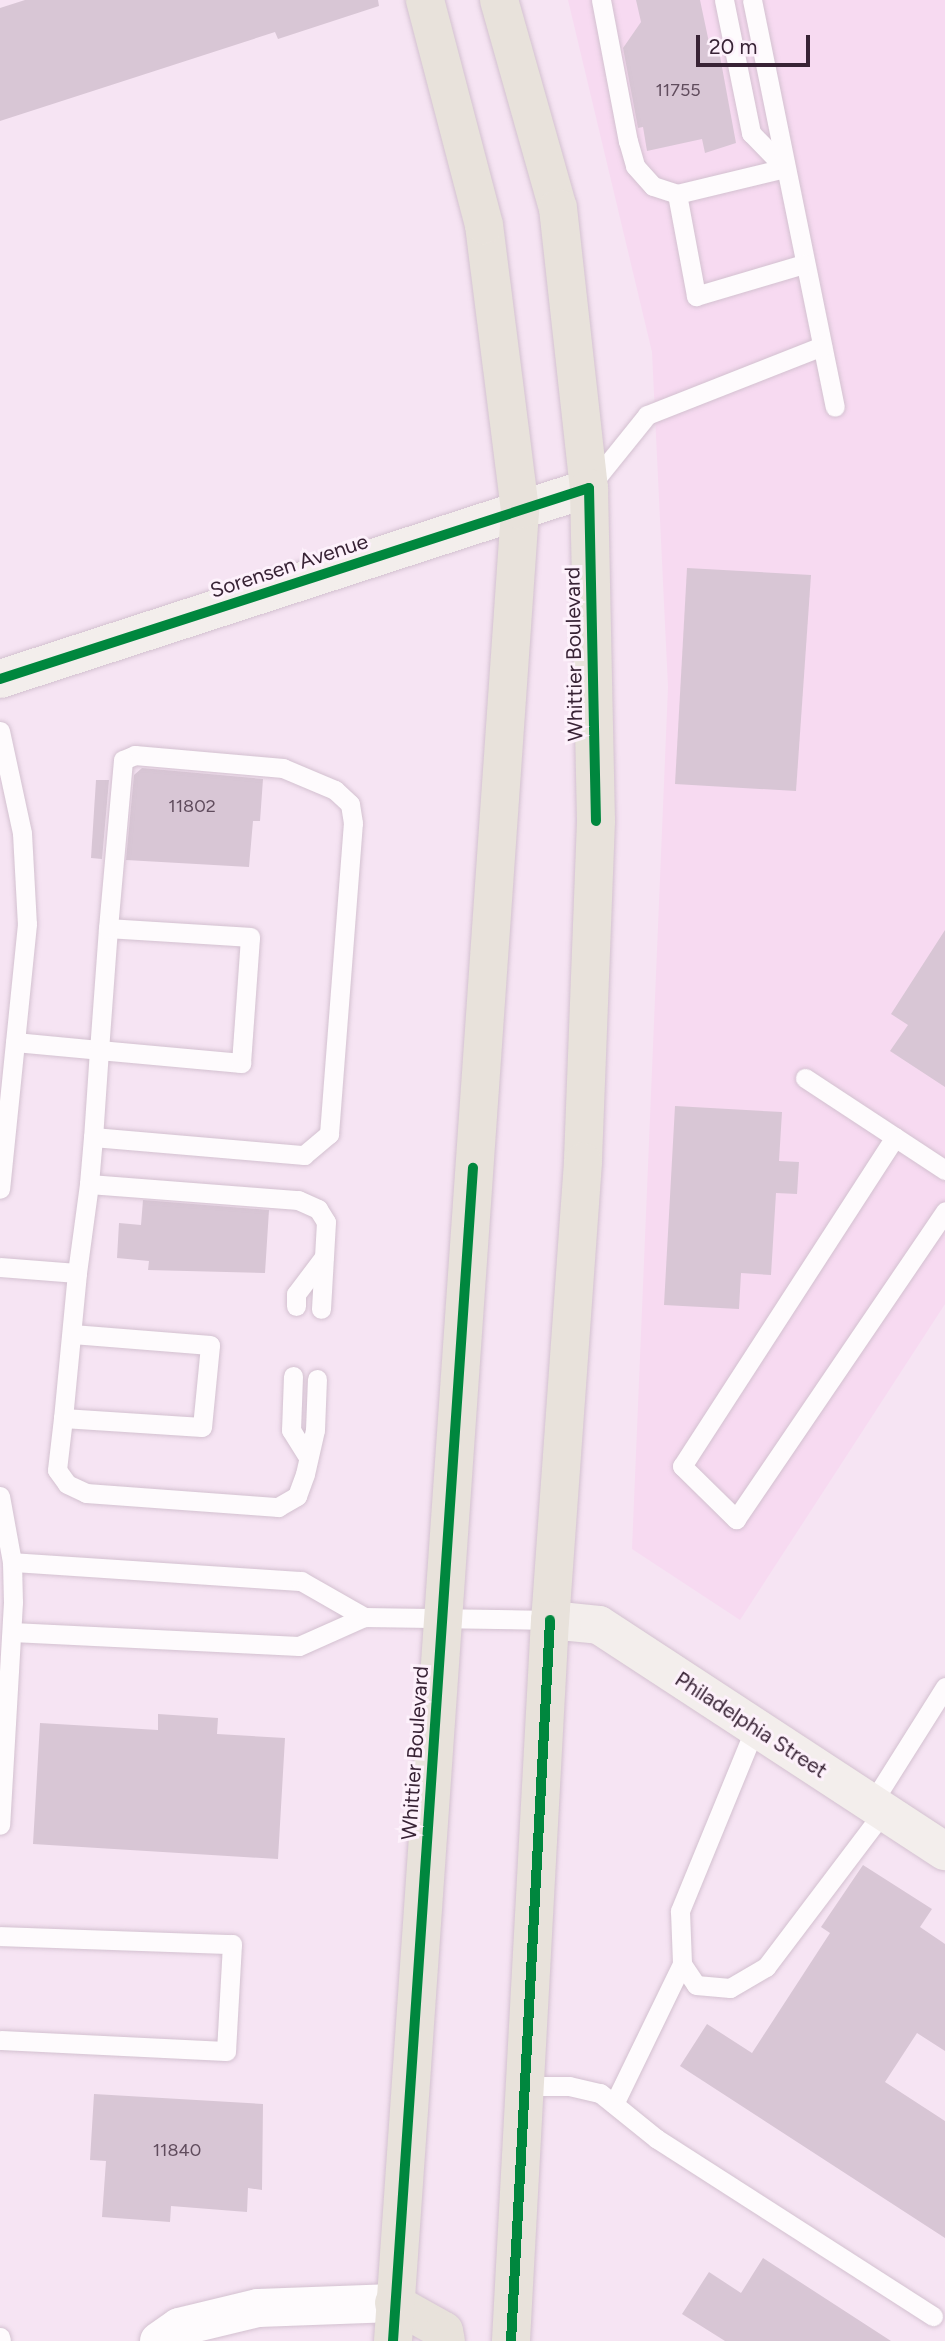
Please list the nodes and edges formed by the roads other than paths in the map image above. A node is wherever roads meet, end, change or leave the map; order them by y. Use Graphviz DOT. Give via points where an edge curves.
graph roads {
  1 [pos="425,0"];
  2 [pos="471,0"];
  3 [pos="499,0"];
  4 [pos="601,0"];
  5 [pos="724,0"];
  6 [pos="752,0"];
  7 [pos="515,64"];
  8 [pos="785,169"];
  9 [pos="677,194"];
  10 [pos="804,264"];
  11 [pos="822,346"];
  12 [pos="835,407"];
  13 [pos="589,488"];
  14 [pos="520,510"];
  15 [pos="0,679"];
  16 [pos="0,731"];
  17 [pos="108,928"];
  18 [pos="15,1042"];
  19 [pos="99,1050"];
  20 [pos="805,1078"];
  21 [pos="93,1137"];
  22 [pos="895,1137"];
  23 [pos="945,1170"];
  24 [pos="89,1184"];
  25 [pos="0,1189"];
  26 [pos="945,1212"];
  27 [pos="324,1257"];
  28 [pos="0,1267"];
  29 [pos="77,1273"];
  30 [pos="296,1306"];
  31 [pos="321,1309"];
  32 [pos="72,1334"];
  33 [pos="293,1376"];
  34 [pos="317,1379"];
  35 [pos="63,1418"];
  36 [pos="307,1456"];
  37 [pos="0,1496"];
  38 [pos="12,1562"];
  39 [pos="444,1616"];
  40 [pos="364,1617"];
  41 [pos="550,1620"];
  42 [pos="12,1632"];
  43 [pos="945,1687"];
  44 [pos="755,1728"];
  45 [pos="878,1807"];
  46 [pos="0,1825"];
  47 [pos="945,1851"];
  48 [pos="0,1936"];
  49 [pos="682,1964"];
  50 [pos="0,2040"];
  51 [pos="525,2086"];
  52 [pos="614,2104"];
  53 [pos="394,2303"];
  54 [pos="933,2316"];
  55 [pos="159,2341"];
  56 [pos="393,2341"];
  57 [pos="446,2341"];
  58 [pos="511,2341"];
  1 -- 14 [label="main road, Whittier Boulevard" via="484,225"];
  2 -- 7 [label="main road" via="477,19"];
  3 -- 7 [label="main road, Whittier Boulevard"];
  4 -- 9 [label="lane" via="635,166 653,186"];
  5 -- 8 [label="lane" via="751,132"];
  6 -- 8 [label="lane"];
  7 -- 13 [label="main road, Whittier Boulevard" via="558,208"];
  8 -- 9 [label="lane"];
  8 -- 10 [label="lane"];
  9 -- 10 [label="lane" via="696,296"];
  10 -- 11 [label="lane"];
  11 -- 12 [label="lane"];
  11 -- 13 [label="lane" via="647,415"];
  13 -- 14 [label="street, Sorensen Avenue"];
  13 -- 41 [label="main road, Whittier Boulevard" via="596,821 593,941"];
  14 -- 15 [label="street, Sorensen Avenue"];
  14 -- 39 [label="main road, Whittier Boulevard"];
  16 -- 18 [label="lane" via="22,833 27,882"];
  17 -- 19 [label="lane"];
  17 -- 19 [label="lane" via="250,937 242,1051 241,1063"];
  17 -- 21 [label="lane" via="123,760 135,755 283,768 335,790 350,804 353,823 329,1134 304,1155"];
  18 -- 19 [label="lane"];
  18 -- 25 [label="lane"];
  19 -- 21 [label="lane"];
  20 -- 22 [label="lane"];
  21 -- 24 [label="lane"];
  22 -- 23 [label="lane"];
  22 -- 26 [label="lane" via="682,1466 736,1519"];
  24 -- 27 [label="lane" via="299,1200 317,1209 326,1222"];
  24 -- 29 [label="lane"];
  27 -- 30 [label="lane" via="296,1294"];
  27 -- 31 [label="lane"];
  28 -- 29 [label="lane"];
  29 -- 32 [label="lane"];
  32 -- 35 [label="lane"];
  32 -- 35 [label="lane" via="210,1345 202,1427"];
  33 -- 36 [label="lane" via="291,1430"];
  34 -- 36 [label="lane" via="315,1430"];
  35 -- 36 [label="lane" via="57,1470 67,1484 86,1493 278,1507 297,1496"];
  37 -- 38 [label="lane"];
  38 -- 40 [label="lane" via="301,1581"];
  38 -- 42 [label="lane"];
  39 -- 40 [label="lane"];
  39 -- 41 [label="lane"];
  39 -- 53 [label="main road, Whittier Boulevard"];
  40 -- 42 [label="lane" via="299,1646"];
  41 -- 44 [label="street, Philadelphia Street" via="599,1625"];
  41 -- 51 [label="main road, Whittier Boulevard"];
  42 -- 46 [label="lane"];
  43 -- 45 [label="lane"];
  44 -- 45 [label="street, Philadelphia Street"];
  44 -- 49 [label="lane" via="680,1911"];
  45 -- 47 [label="street, Philadelphia Street"];
  45 -- 49 [label="lane" via="766,1967 730,1988 696,1985"];
  48 -- 50 [label="lane" via="232,1944 226,2051"];
  49 -- 52 [label="lane"];
  51 -- 52 [label="lane" via="569,2086 600,2093"];
  51 -- 58 [label="main road, Whittier Boulevard"];
  52 -- 54 [label="lane" via="657,2139"];
  53 -- 55 [label="street" via="258,2308 178,2327"];
  53 -- 56 [label="main road, Whittier Boulevard"];
  53 -- 57 [label="main road" via="444,2331"];
}
